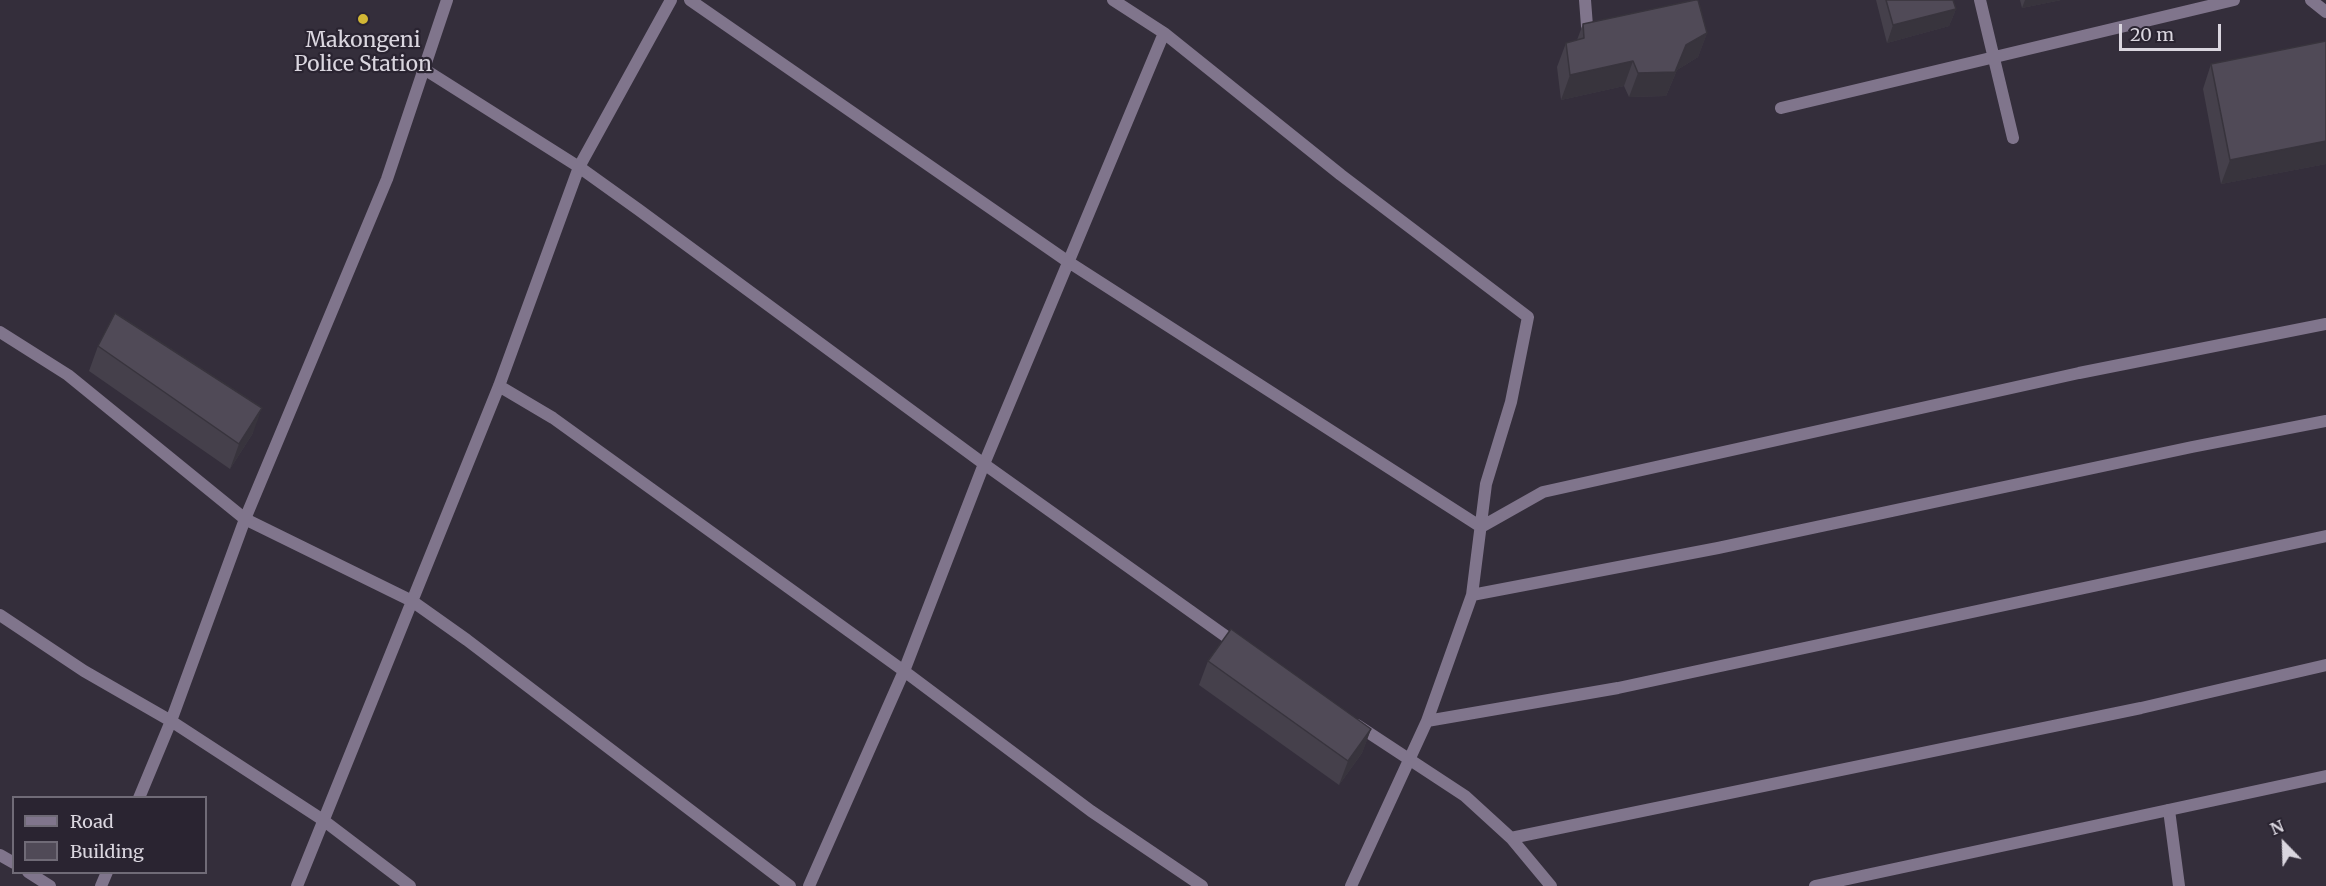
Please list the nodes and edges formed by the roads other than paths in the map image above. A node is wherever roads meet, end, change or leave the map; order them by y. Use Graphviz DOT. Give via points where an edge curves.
graph roads {
  1 [pos="447,0"];
  2 [pos="671,0"];
  3 [pos="690,0"];
  4 [pos="1113,0"];
  5 [pos="1585,0"];
  6 [pos="1980,0"];
  7 [pos="2234,0"];
  8 [pos="2311,0"];
  9 [pos="2326,12"];
  10 [pos="1587,26"];
  11 [pos="1164,33"];
  12 [pos="1994,56"];
  13 [pos="424,69"];
  14 [pos="1781,108"];
  15 [pos="2013,138"];
  16 [pos="579,168"];
  17 [pos="1067,261"];
  18 [pos="2326,324"];
  19 [pos="0,332"];
  20 [pos="499,386"];
  21 [pos="2326,421"];
  22 [pos="984,464"];
  23 [pos="245,519"];
  24 [pos="1481,527"];
  25 [pos="2326,536"];
  26 [pos="1472,595"];
  27 [pos="412,601"];
  28 [pos="0,615"];
  29 [pos="1245,650"];
  30 [pos="2326,665"];
  31 [pos="904,671"];
  32 [pos="171,721"];
  33 [pos="1351,721"];
  34 [pos="1427,721"];
  35 [pos="1409,760"];
  36 [pos="2326,776"];
  37 [pos="140,796"];
  38 [pos="2169,810"];
  39 [pos="323,820"];
  40 [pos="1511,838"];
  41 [pos="30,874"];
  42 [pos="50,886"];
  43 [pos="297,886"];
  44 [pos="410,886"];
  45 [pos="790,886"];
  46 [pos="809,886"];
  47 [pos="1202,886"];
  48 [pos="1351,886"];
  49 [pos="1551,886"];
  50 [pos="1815,886"];
  51 [pos="2179,886"];
  1 -- 13 [label="street"];
  2 -- 16 [label="street"];
  3 -- 17 [label="street"];
  4 -- 11 [label="street"];
  5 -- 10 [label="street"];
  6 -- 12 [label="street"];
  7 -- 12 [label="street"];
  8 -- 9 [label="street"];
  11 -- 17 [label="street"];
  11 -- 24 [label="street" via="1341,175 1528,317 1511,402 1486,484"];
  12 -- 14 [label="street"];
  12 -- 15 [label="street"];
  13 -- 16 [label="street"];
  13 -- 23 [label="street" via="387,179"];
  16 -- 20 [label="street"];
  16 -- 22 [label="street"];
  17 -- 22 [label="street"];
  17 -- 24 [label="street"];
  18 -- 24 [label="street" via="2079,373 1543,492"];
  19 -- 23 [label="street" via="68,375"];
  20 -- 27 [label="street"];
  20 -- 31 [label="street" via="553,418"];
  21 -- 26 [label="street" via="1718,549"];
  22 -- 29 [label="street"];
  22 -- 31 [label="street"];
  23 -- 27 [label="street"];
  23 -- 32 [label="street"];
  24 -- 26 [label="street"];
  25 -- 34 [label="street" via="1618,688"];
  26 -- 34 [label="street"];
  27 -- 39 [label="street"];
  27 -- 45 [label="street"];
  28 -- 32 [label="street" via="84,671"];
  30 -- 40 [label="street" via="2141,708"];
  31 -- 46 [label="street"];
  31 -- 47 [label="street" via="1091,811"];
  32 -- 37 [label="street"];
  32 -- 39 [label="street"];
  33 -- 35 [label="street"];
  34 -- 35 [label="street"];
  35 -- 40 [label="street" via="1465,796"];
  35 -- 48 [label="street"];
  36 -- 38 [label="street"];
  38 -- 50 [label="street"];
  38 -- 51 [label="street"];
  39 -- 43 [label="street"];
  39 -- 44 [label="street"];
  40 -- 49 [label="street"];
  41 -- 42 [label="street"];
}
